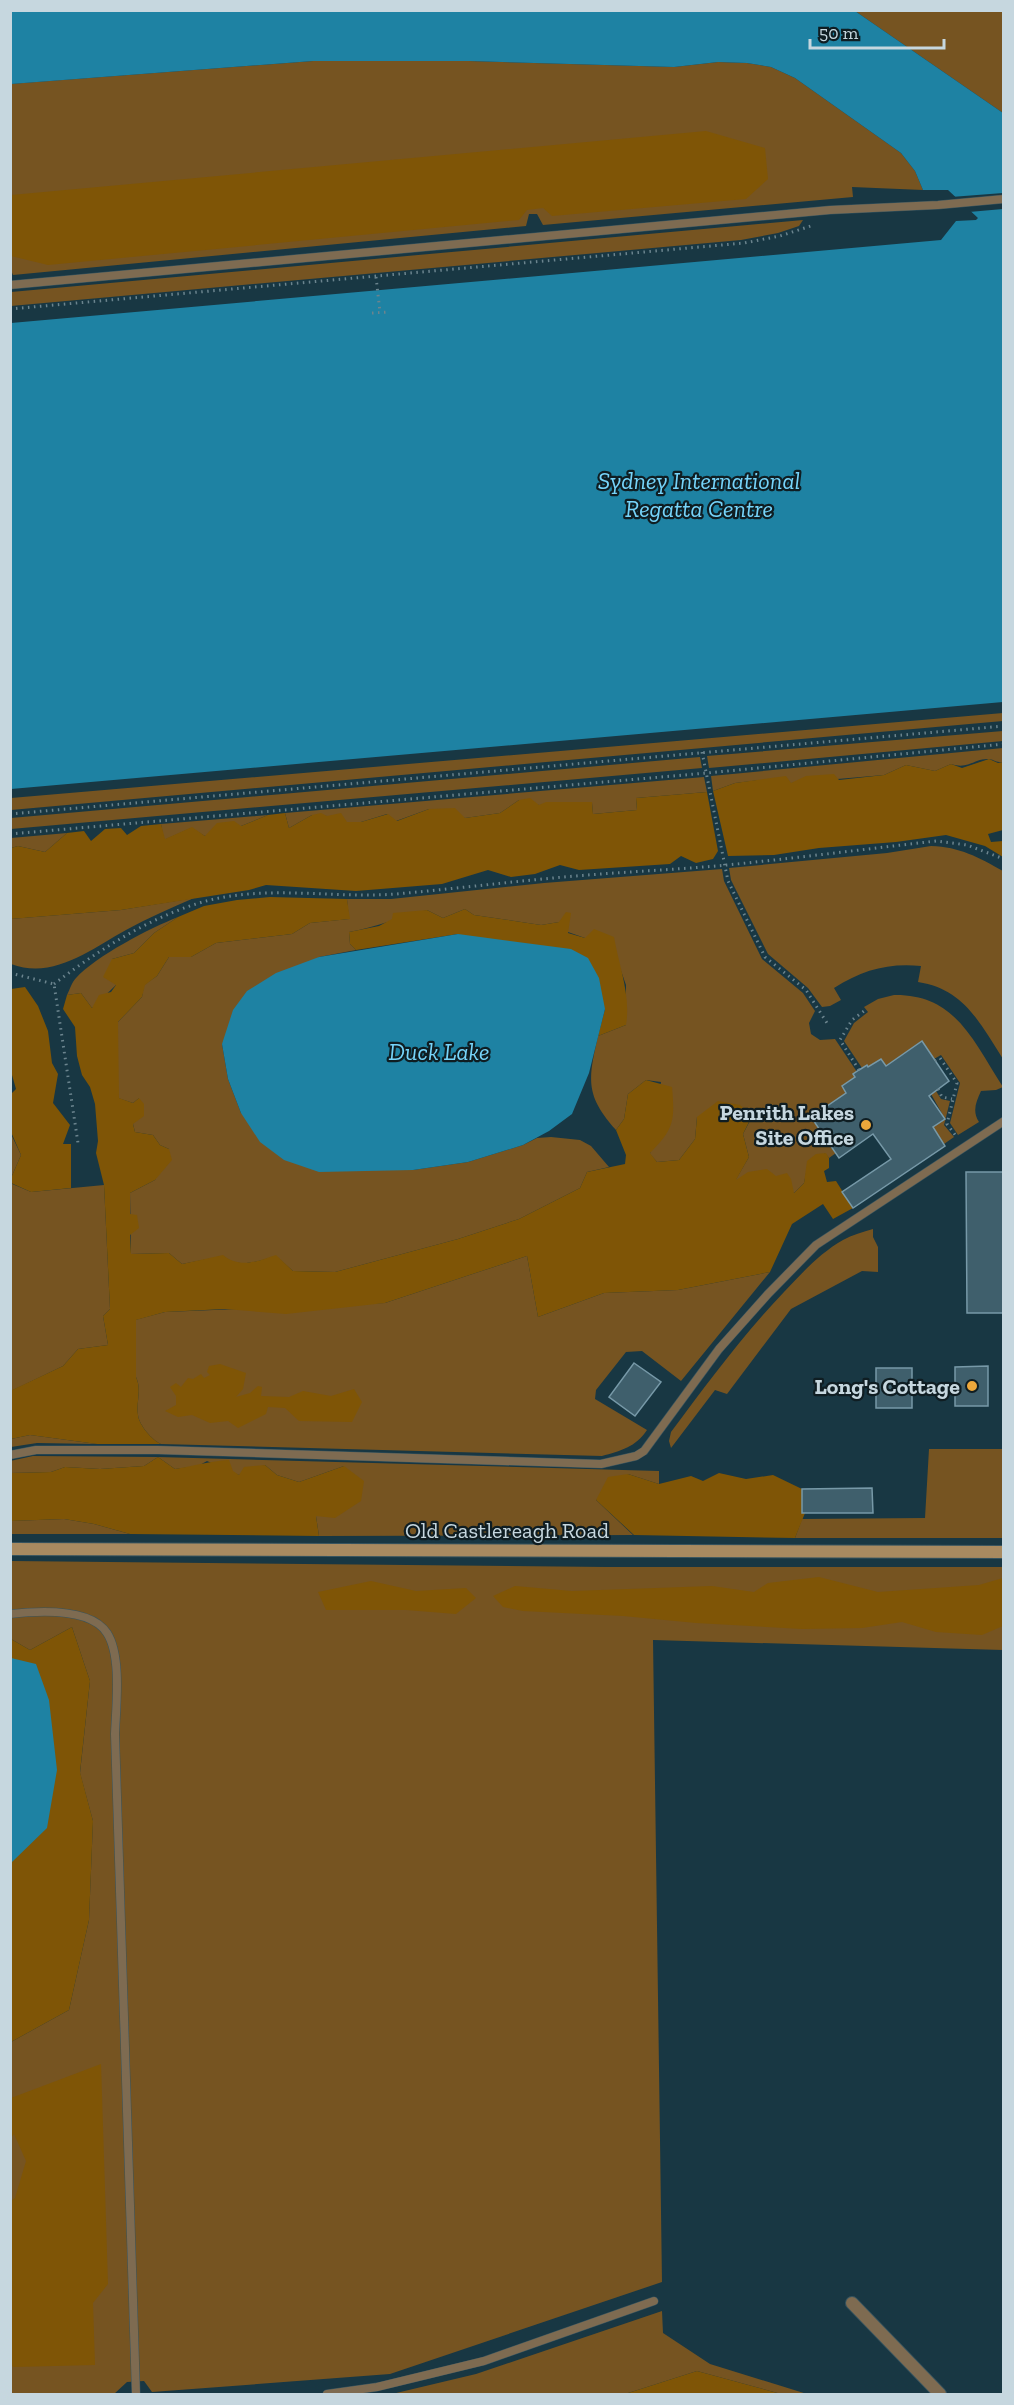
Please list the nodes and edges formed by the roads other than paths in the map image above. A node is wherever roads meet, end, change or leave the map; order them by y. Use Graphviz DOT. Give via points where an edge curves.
graph roads {
  1 [pos="1004,199"];
  2 [pos="10,285"];
  3 [pos="1004,1121"];
  4 [pos="10,1455"];
  5 [pos="10,1549"];
  6 [pos="1004,1552"];
  7 [pos="10,1614"];
  8 [pos="654,2301"];
  9 [pos="852,2302"];
  10 [pos="136,2394"];
  11 [pos="327,2394"];
  12 [pos="940,2394"];
  1 -- 2 [label="lane" via="830,210"];
  3 -- 4 [label="lane" via="816,1245 719,1349 644,1451 636,1456 601,1464 158,1450 36,1450"];
  5 -- 6 [label="street, Old Castlereagh Road"];
  7 -- 10 [label="lane" via="62,1612 85,1617 98,1623 113,1647"];
  8 -- 11 [label="lane" via="484,2361 377,2387"];
  9 -- 12 [label="street"];
}
